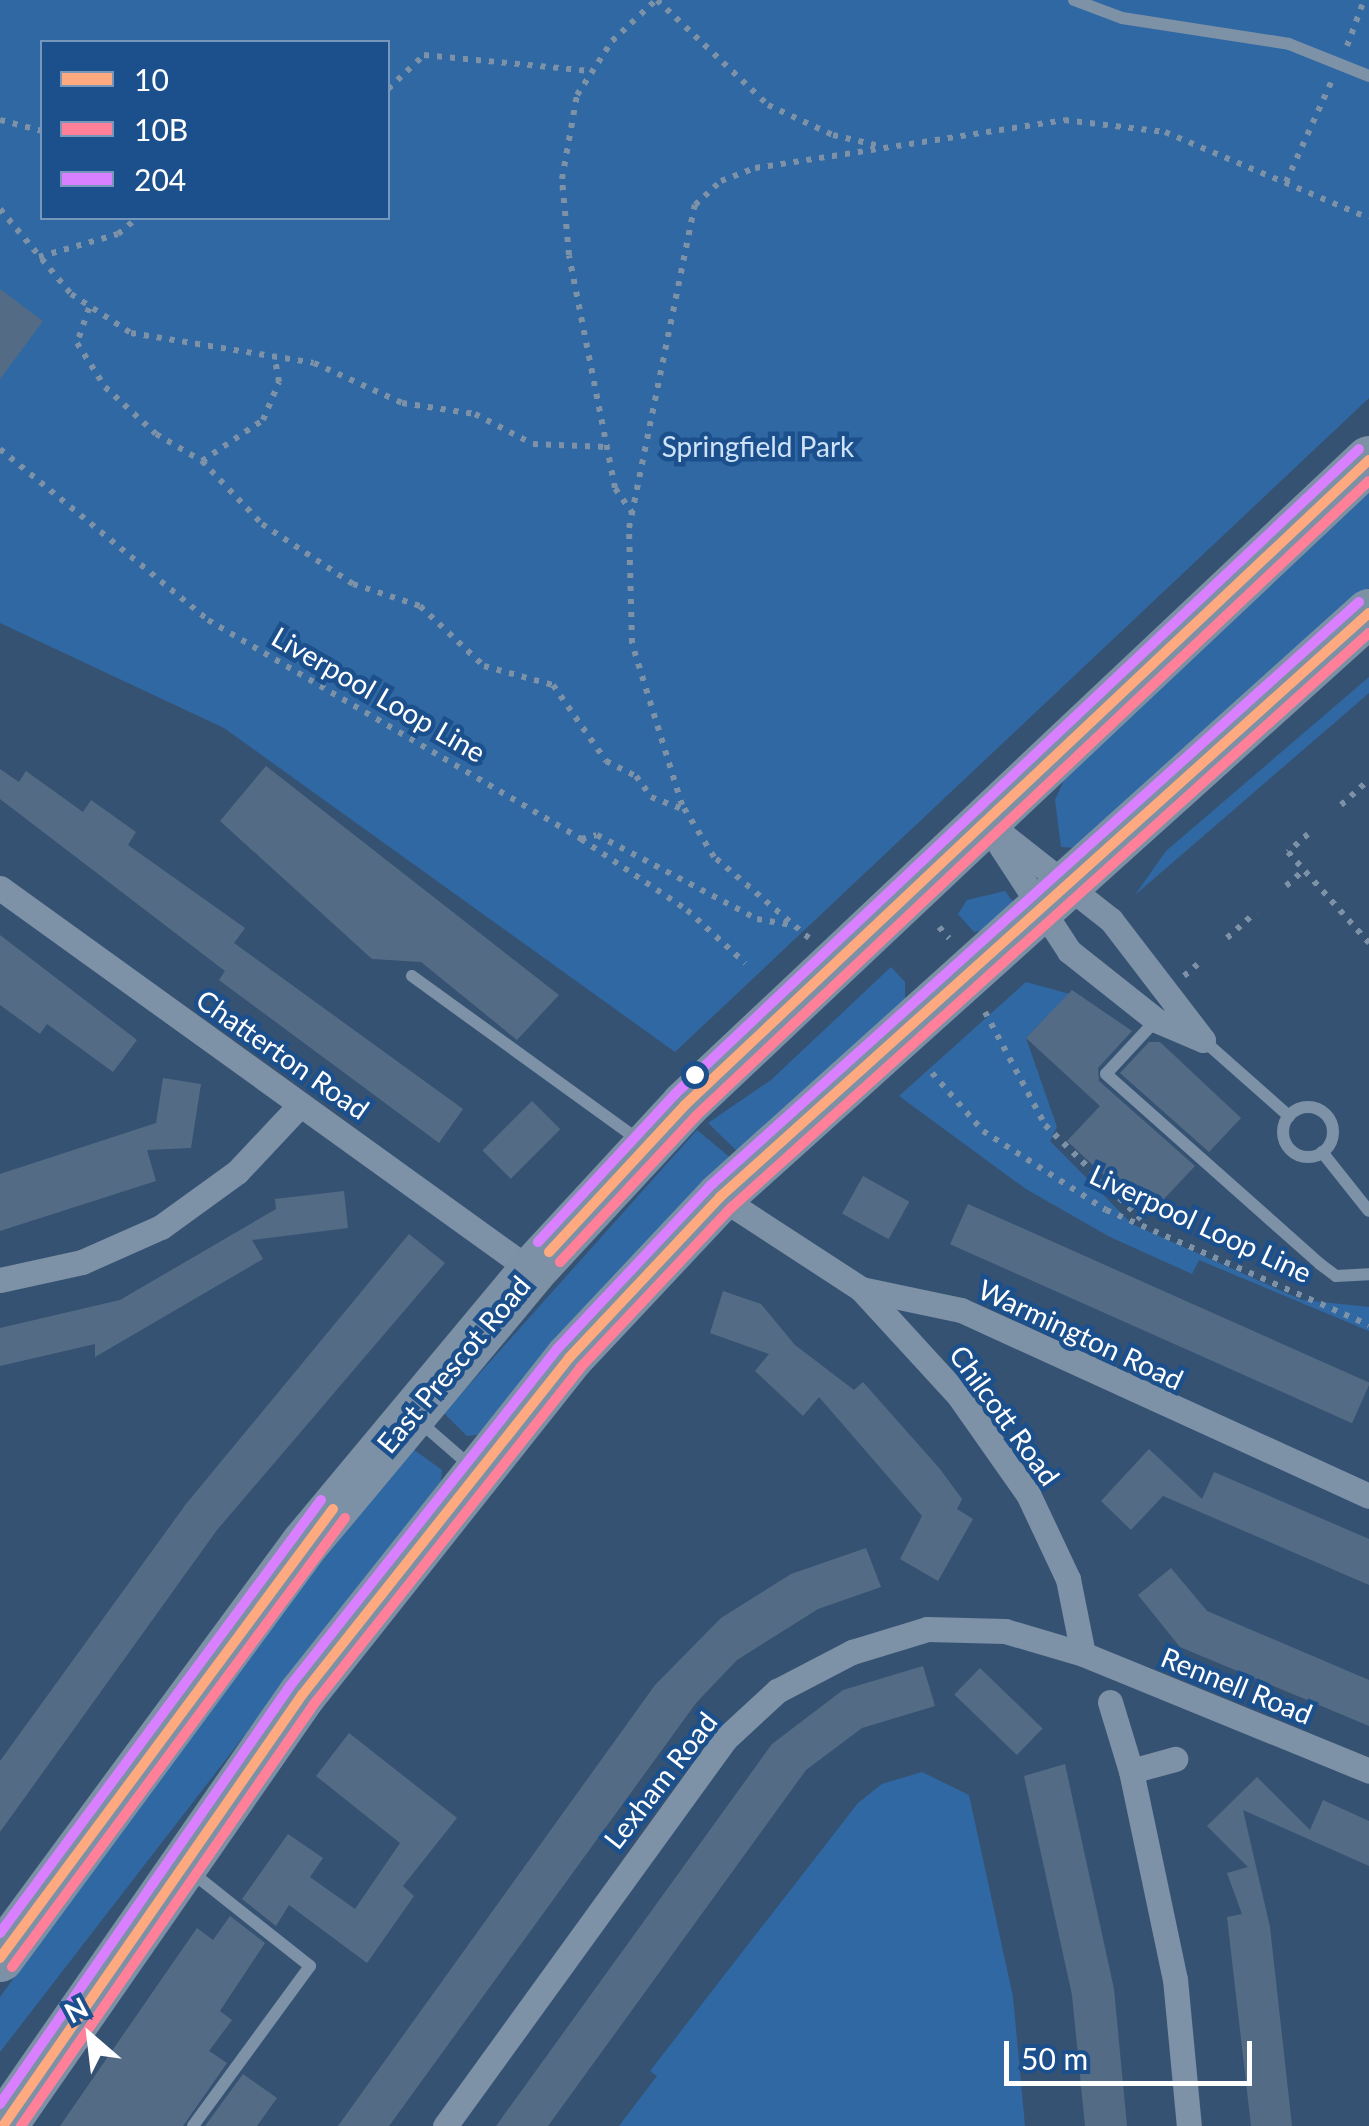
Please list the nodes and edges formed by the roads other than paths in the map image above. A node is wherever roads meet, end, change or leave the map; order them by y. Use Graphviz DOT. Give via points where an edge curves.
graph roads {
  1 [pos="1074,0"];
  2 [pos="1369,76"];
  3 [pos="1369,460"];
  4 [pos="1369,613"];
  5 [pos="986,822"];
  6 [pos="0,888"];
  7 [pos="1052,896"];
  8 [pos="412,976"];
  9 [pos="1174,1000"];
  10 [pos="1156,1020"];
  11 [pos="1203,1040"];
  12 [pos="300,1105"];
  13 [pos="1288,1116"];
  14 [pos="646,1147"];
  15 [pos="1322,1152"];
  16 [pos="720,1198"];
  17 [pos="1369,1211"];
  18 [pos="532,1271"];
  19 [pos="1369,1274"];
  20 [pos="0,1280"];
  21 [pos="860,1289"];
  22 [pos="410,1414"];
  23 [pos="474,1470"];
  24 [pos="1369,1496"];
  25 [pos="1083,1654"];
  26 [pos="1110,1702"];
  27 [pos="1175,1758"];
  28 [pos="1131,1771"];
  29 [pos="1369,1771"];
  30 [pos="182,1865"];
  31 [pos="0,1958"];
  32 [pos="114,1960"];
  33 [pos="0,2073"];
  34 [pos="4,2126"];
  35 [pos="193,2126"];
  36 [pos="445,2126"];
  37 [pos="1189,2126"];
  1 -- 2 [label="lane" via="1122,18 1289,44"];
  3 -- 5 [label="highway, East Prescot Road"];
  4 -- 7 [label="highway"];
  5 -- 7 [label="street"];
  5 -- 7 [label="street"];
  5 -- 14 [label="highway, East Prescot Road"];
  6 -- 12 [label="street, Chatterton Road"];
  7 -- 9 [label="street"];
  7 -- 10 [label="street" via="1069,951"];
  7 -- 16 [label="highway"];
  8 -- 14 [label="lane"];
  9 -- 10 [label="lane"];
  9 -- 11 [label="street"];
  10 -- 11 [label="street"];
  10 -- 19 [label="lane" via="1106,1074 1320,1264 1336,1276"];
  11 -- 13 [label="lane"];
  12 -- 18 [label="street, Chatterton Road"];
  12 -- 20 [label="street" via="237,1172 162,1228 82,1262"];
  13 -- 15 [label="lane" via="1284,1139 1292,1152"];
  13 -- 15 [label="lane" via="1309,1107 1328,1118 1331,1140"];
  14 -- 18 [label="highway, East Prescot Road"];
  15 -- 17 [label="lane"];
  16 -- 21 [label="street, Warmington Road"];
  16 -- 23 [label="highway"];
  18 -- 22 [label="highway, East Prescot Road"];
  21 -- 24 [label="street, Warmington Road" via="960,1310"];
  21 -- 25 [label="street, Chilcott Road" via="959,1396 1028,1494 1068,1579"];
  22 -- 23 [label="lane"];
  22 -- 31 [label="highway, East Prescot Road" via="194,1688"];
  23 -- 30 [label="highway"];
  25 -- 29 [label="street, Rennell Road"];
  25 -- 36 [label="street, Lexham Road" via="1005,1631 927,1629 852,1652 777,1691 696,1774"];
  26 -- 28 [label="street"];
  27 -- 28 [label="street"];
  28 -- 37 [label="street" via="1175,1979"];
  30 -- 32 [label="highway"];
  30 -- 35 [label="lane" via="310,1966"];
  32 -- 33 [label="highway"];
  32 -- 34 [label="highway"];
}
